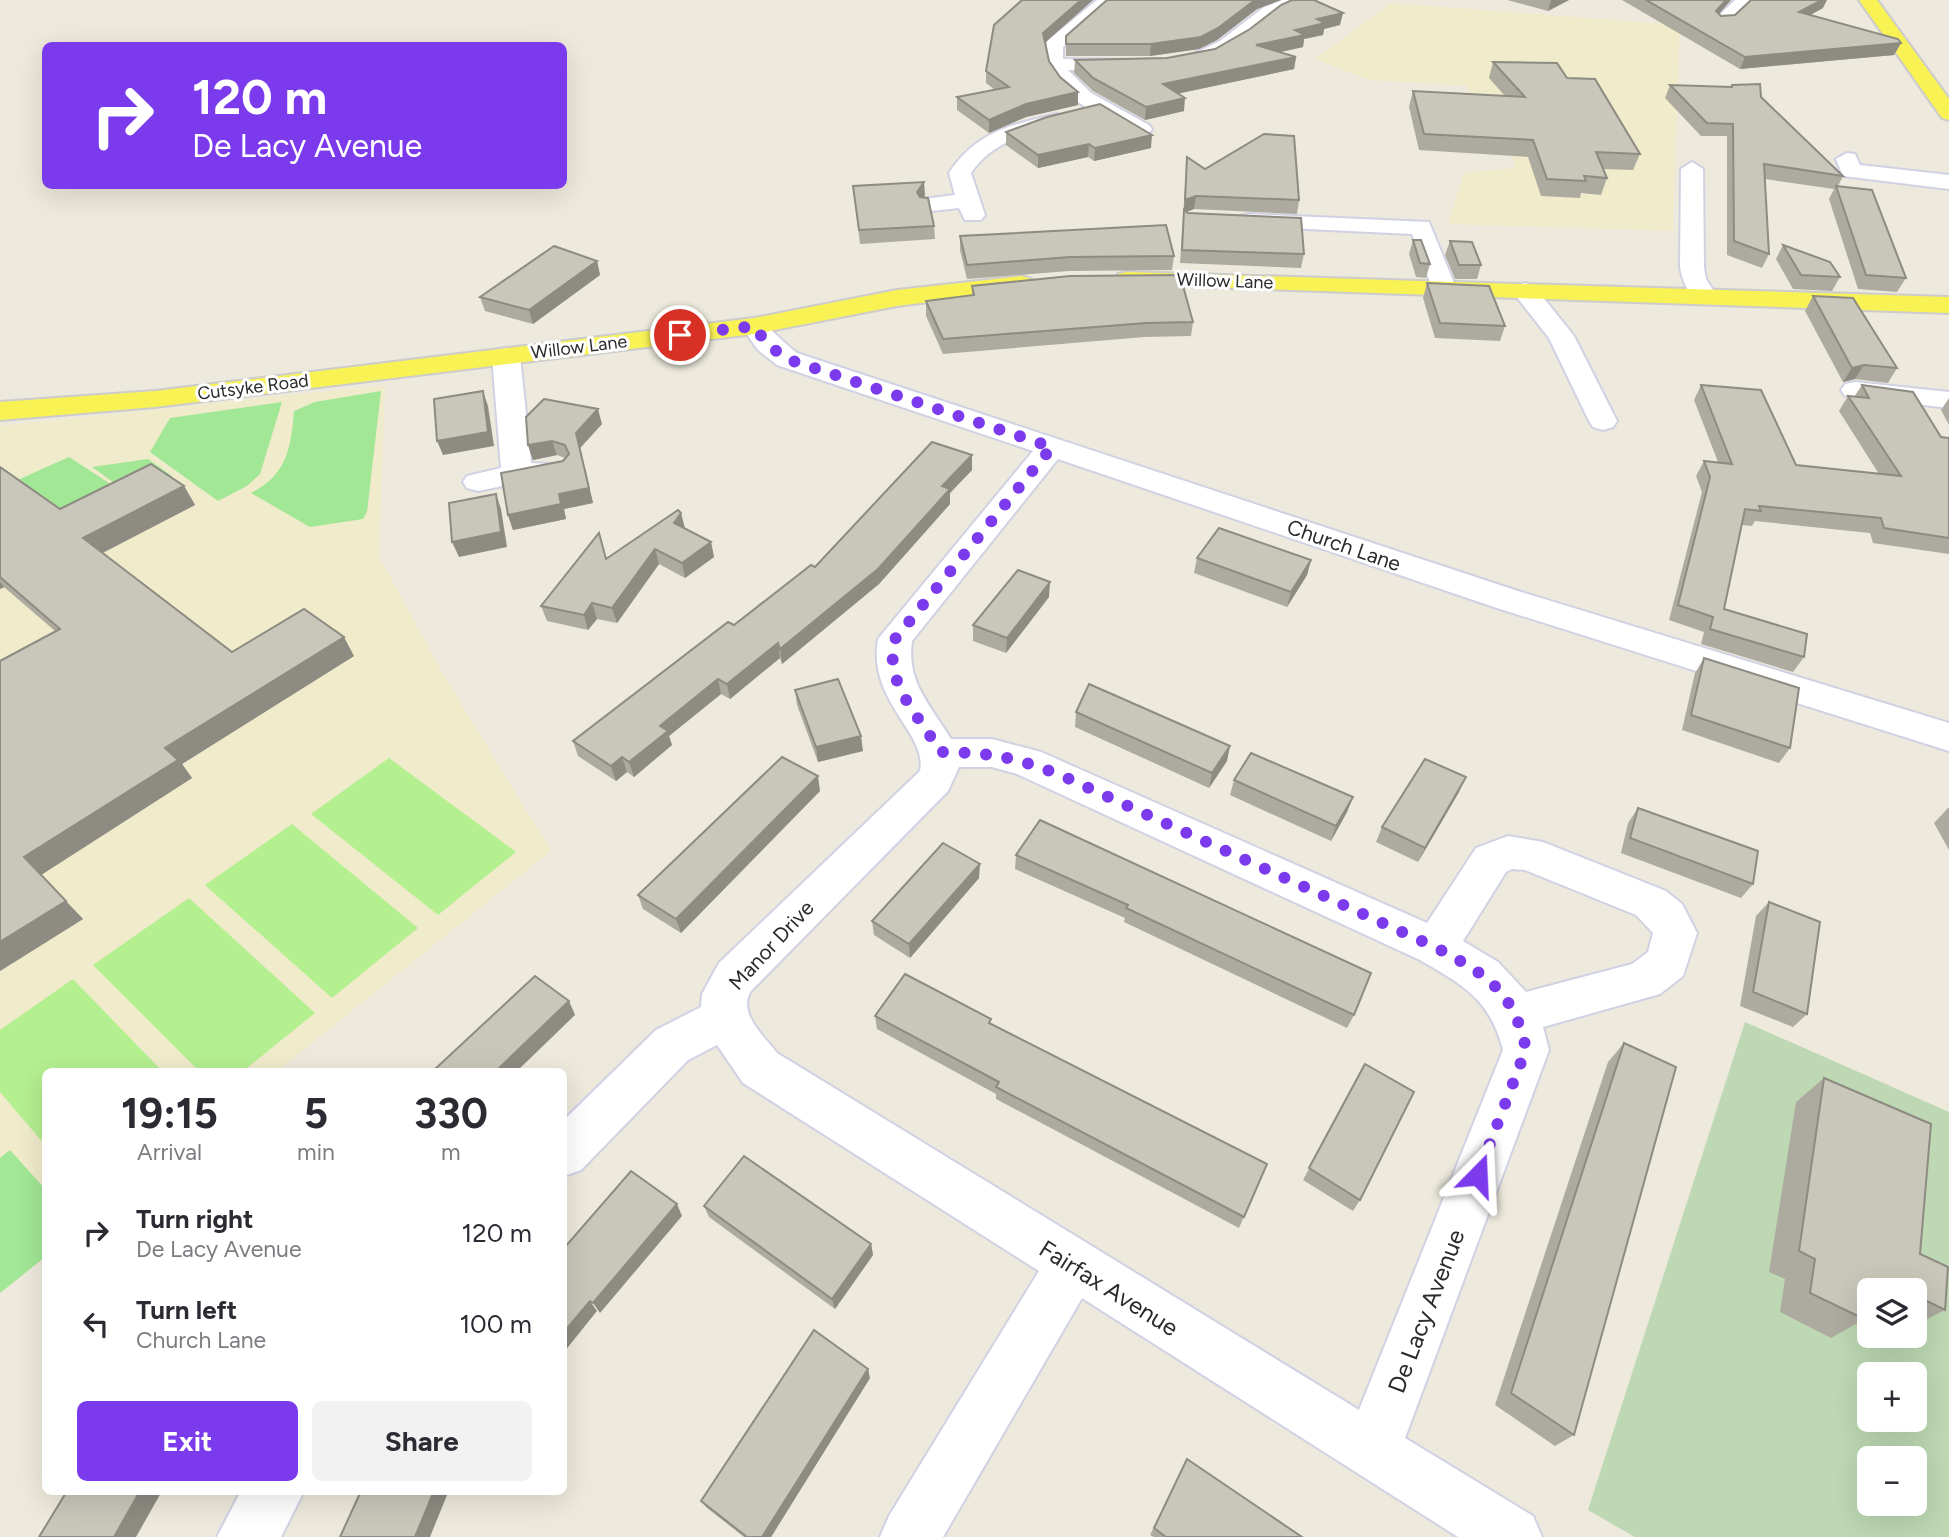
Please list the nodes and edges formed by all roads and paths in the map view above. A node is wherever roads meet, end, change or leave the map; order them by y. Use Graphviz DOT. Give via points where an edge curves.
graph roads {
  1 [pos="1107,0"];
  2 [pos="1302,0"];
  3 [pos="1868,0"];
  4 [pos="1179,60"];
  5 [pos="1142,63"];
  6 [pos="1054,65"];
  7 [pos="1104,107"];
  8 [pos="1949,114"];
  9 [pos="1142,129"];
  10 [pos="1847,159"];
  11 [pos="1692,169"];
  12 [pos="1949,183"];
  13 [pos="931,204"];
  14 [pos="1222,220"];
  15 [pos="1105,279"];
  16 [pos="1043,283"];
  17 [pos="1443,288"];
  18 [pos="1525,291"];
  19 [pos="1703,296"];
  20 [pos="1949,305"];
  21 [pos="754,326"];
  22 [pos="506,356"];
  23 [pos="1855,390"];
  24 [pos="1915,396"];
  25 [pos="1949,400"];
  26 [pos="0,411"];
  27 [pos="1603,421"];
  28 [pos="1932,425"];
  29 [pos="1052,447"];
  30 [pos="555,467"];
  31 [pos="517,475"];
  32 [pos="478,482"];
  33 [pos="1949,737"];
  34 [pos="940,752"];
  35 [pos="1435,947"];
  36 [pos="1515,1015"];
  37 [pos="724,1018"];
  38 [pos="567,1150"];
  39 [pos="1072,1265"];
  40 [pos="1372,1450"];
  41 [pos="273,1495"];
  42 [pos="247,1537"];
  43 [pos="910,1537"];
  44 [pos="1512,1537"];
  1 -- 6 [label="street" via="1054,45"];
  2 -- 4 [label="street" via="1272,9 1241,35 1206,55"];
  3 -- 8 [label="main road"];
  5 -- 6 [label="street"];
  6 -- 7 [label="street" via="1068,85"];
  7 -- 9 [label="street"];
  7 -- 13 [label="street" via="1017,131 980,147 960,173 971,207"];
  10 -- 12 [label="street" via="1851,171"];
  11 -- 19 [label="street" via="1692,267"];
  14 -- 17 [label="street" via="1421,227"];
  15 -- 17 [label="main road, Willow Lane"];
  16 -- 21 [label="main road, Willow Lane" via="897,298"];
  17 -- 18 [label="main road, Willow Lane"];
  18 -- 19 [label="main road, Willow Lane"];
  18 -- 27 [label="street" via="1561,336"];
  19 -- 20 [label="main road, Willow Lane"];
  21 -- 22 [label="main road, Willow Lane"];
  21 -- 29 [label="street, Church Lane" via="767,344 787,359"];
  22 -- 26 [label="main road, Cutsyke Road" via="155,399"];
  22 -- 31 [label="street"];
  23 -- 24 [label="street"];
  24 -- 25 [label="street"];
  24 -- 28 [label="street"];
  29 -- 33 [label="street, Church Lane" via="1506,599"];
  29 -- 34 [label="street" via="895,639 890,658 896,682"];
  30 -- 31 [label="street"];
  31 -- 32 [label="street"];
  34 -- 35 [label="street, De Lacy Avenue" via="992,753 1027,762"];
  34 -- 37 [label="street, Manor Drive" via="934,781 735,977 724,994"];
  35 -- 36 [label="street, De Lacy Avenue" via="1475,969 1505,994"];
  35 -- 36 [label="street" via="1490,860 1508,852 1529,854 1651,903 1667,917 1675,933 1667,963 1644,980"];
  36 -- 40 [label="street, De Lacy Avenue" via="1526,1049"];
  37 -- 38 [label="street, Manor Drive" via="672,1045"];
  37 -- 39 [label="street, Fairfax Avenue" via="760,1069"];
  39 -- 40 [label="street, Fairfax Avenue"];
  39 -- 43 [label="street"];
  40 -- 44 [label="street, Fairfax Avenue"];
  41 -- 42 [label="street"];
}
